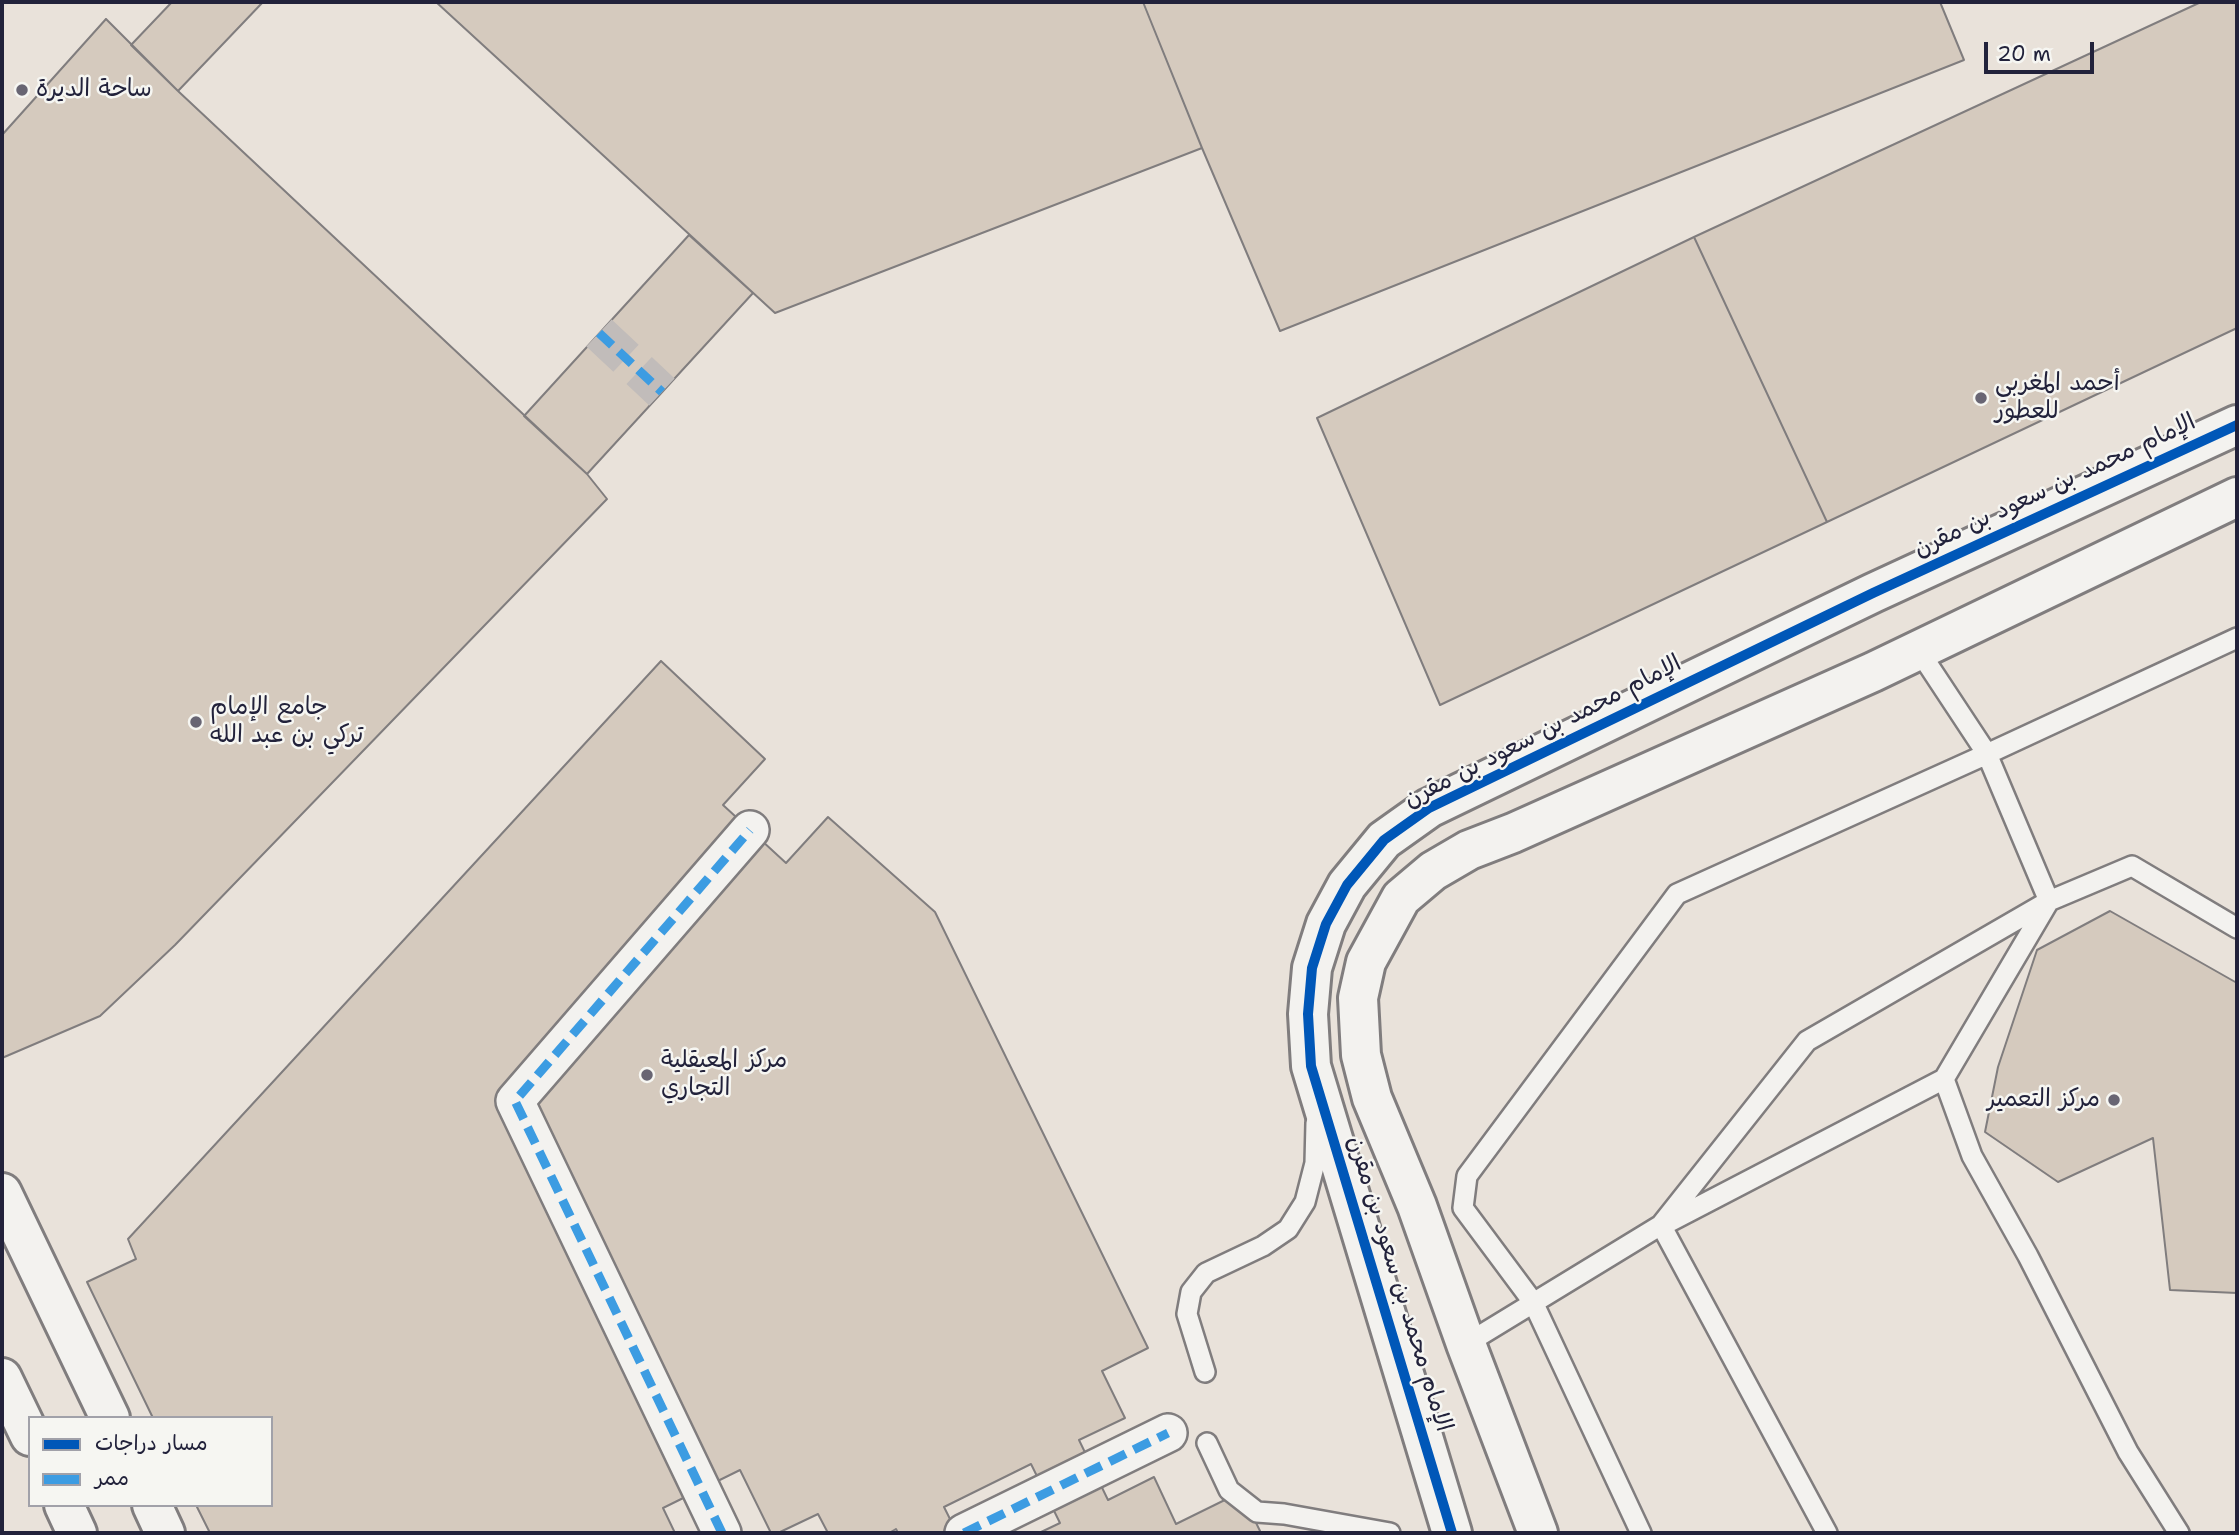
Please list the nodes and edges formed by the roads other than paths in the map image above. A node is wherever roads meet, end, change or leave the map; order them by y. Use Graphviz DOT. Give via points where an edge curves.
graph roads {
  1 [pos="2237,425"];
  2 [pos="2237,497"];
  3 [pos="2237,638"];
  4 [pos="1919,651"];
  5 [pos="1987,754"];
  6 [pos="750,831"];
  7 [pos="2049,901"];
  8 [pos="2237,928"];
  9 [pos="1311,1066"];
  10 [pos="1944,1079"];
  11 [pos="2,1194"];
  12 [pos="1661,1225"];
  13 [pos="1533,1302"];
  14 [pos="1466,1344"];
  15 [pos="1205,1372"];
  16 [pos="2,1378"];
  17 [pos="109,1416"];
  18 [pos="28,1432"];
  19 [pos="1168,1433"];
  20 [pos="1207,1443"];
  21 [pos="65,1507"];
  22 [pos="153,1507"];
  23 [pos="77,1533"];
  24 [pos="165,1533"];
  25 [pos="722,1533"];
  26 [pos="964,1533"];
  27 [pos="1390,1533"];
  28 [pos="1452,1533"];
  29 [pos="1538,1533"];
  30 [pos="1641,1533"];
  31 [pos="1827,1533"];
  32 [pos="2179,1533"];
  1 -- 9 [label="street, الإمام محمد بن سعود بن مقرن" via="1873,593 1429,808 1384,840 1347,885 1326,923 1312,968 1308,1014"];
  2 -- 4 [label="street, الإمام محمد بن سعود بن مقرن"];
  3 -- 5 [label="lane"];
  4 -- 5 [label="lane"];
  4 -- 14 [label="street, الإمام محمد بن سعود بن مقرن" via="1469,850 1433,871 1401,898 1366,962 1358,998 1361,1055 1372,1098"];
  5 -- 7 [label="lane"];
  5 -- 13 [label="lane" via="1677,894 1467,1175 1463,1208"];
  6 -- 25 [label="street" via="515,1101"];
  7 -- 8 [label="lane" via="2132,866"];
  7 -- 10 [label="lane"];
  7 -- 12 [label="lane" via="1807,1041"];
  9 -- 15 [label="lane" via="1317,1130 1305,1202 1288,1229 1206,1273 1191,1292 1187,1314"];
  9 -- 28 [label="street, الإمام محمد بن سعود بن مقرن"];
  10 -- 12 [label="lane"];
  10 -- 32 [label="lane" via="1972,1156 2128,1452"];
  11 -- 17 [label="street"];
  12 -- 13 [label="lane"];
  12 -- 31 [label="lane"];
  13 -- 14 [label="lane"];
  13 -- 30 [label="lane"];
  14 -- 29 [label="street, الإمام محمد بن سعود بن مقرن"];
  16 -- 18 [label="street"];
  19 -- 26 [label="street"];
  20 -- 27 [label="lane" via="1229,1490 1257,1512"];
  21 -- 23 [label="street"];
  22 -- 24 [label="street"];
}
